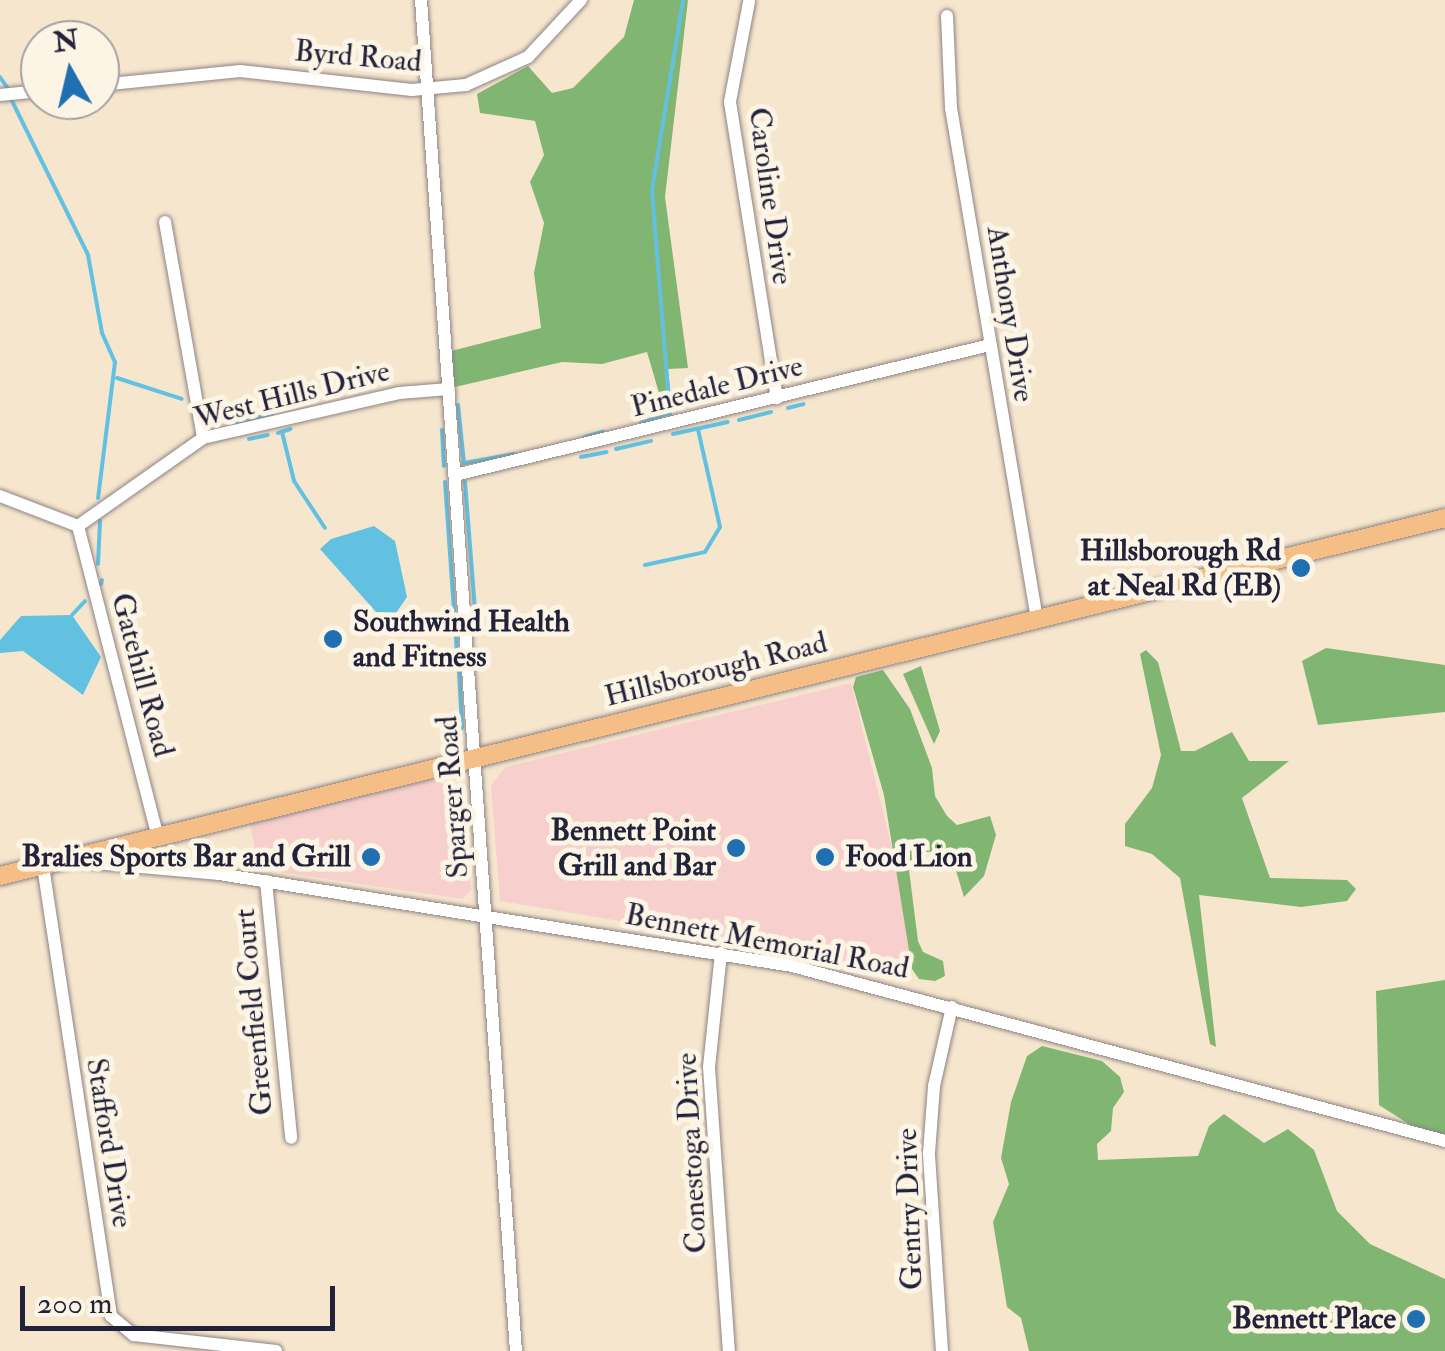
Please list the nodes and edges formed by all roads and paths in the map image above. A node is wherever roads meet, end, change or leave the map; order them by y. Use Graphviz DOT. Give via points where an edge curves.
graph roads {
  1 [pos="422,0"];
  2 [pos="581,0"];
  3 [pos="749,2"];
  4 [pos="947,16"];
  5 [pos="120,82"];
  6 [pos="428,90"];
  7 [pos="165,222"];
  8 [pos="990,344"];
  9 [pos="449,389"];
  10 [pos="776,398"];
  11 [pos="202,438"];
  12 [pos="455,475"];
  13 [pos="0,496"];
  14 [pos="1445,518"];
  15 [pos="78,526"];
  16 [pos="1037,619"];
  17 [pos="475,758"];
  18 [pos="158,837"];
  19 [pos="66,860"];
  20 [pos="43,866"];
  21 [pos="0,876"];
  22 [pos="266,881"];
  23 [pos="486,915"];
  24 [pos="721,953"];
  25 [pos="952,1007"];
  26 [pos="291,1138"];
  27 [pos="1445,1141"];
  28 [pos="276,1351"];
  29 [pos="516,1351"];
  30 [pos="729,1351"];
  31 [pos="942,1351"];
  1 -- 6 [label="street, Sparger Road"];
  2 -- 6 [label="street, Byrd Road" via="514,67 478,83"];
  3 -- 10 [label="street, Caroline Drive" via="730,102"];
  4 -- 8 [label="street, Anthony Drive" via="951,108"];
  5 -- 6 [label="street, Byrd Road" via="240,71"];
  6 -- 9 [label="street, Sparger Road"];
  7 -- 11 [label="street"];
  8 -- 10 [label="street, Pinedale Drive"];
  8 -- 16 [label="street, Anthony Drive"];
  9 -- 11 [label="street, West Hills Drive" via="399,393"];
  9 -- 12 [label="street, Sparger Road"];
  10 -- 12 [label="street, Pinedale Drive"];
  11 -- 15 [label="street, West Hills Drive"];
  12 -- 17 [label="street, Sparger Road"];
  13 -- 15 [label="street"];
  14 -- 16 [label="main road, Hillsborough Road"];
  15 -- 18 [label="street, Gatehill Road"];
  16 -- 17 [label="main road, Hillsborough Road"];
  17 -- 18 [label="main road, Hillsborough Road"];
  17 -- 23 [label="street, Sparger Road"];
  18 -- 19 [label="main road, Hillsborough Road"];
  19 -- 20 [label="main road, Hillsborough Road"];
  19 -- 22 [label="street, Bennett Memorial Road"];
  20 -- 21 [label="main road, Hillsborough Road"];
  20 -- 28 [label="street, Stafford Drive" via="111,1316 134,1335"];
  22 -- 23 [label="street, Bennett Memorial Road"];
  22 -- 26 [label="street, Greenfield Court"];
  23 -- 24 [label="street, Bennett Memorial Road"];
  23 -- 29 [label="street, Sparger Road"];
  24 -- 25 [label="street, Bennett Memorial Road"];
  24 -- 30 [label="street, Conestoga Drive" via="710,1067"];
  25 -- 27 [label="street, Bennett Memorial Road"];
  25 -- 31 [label="street, Gentry Drive" via="928,1153"];
}
